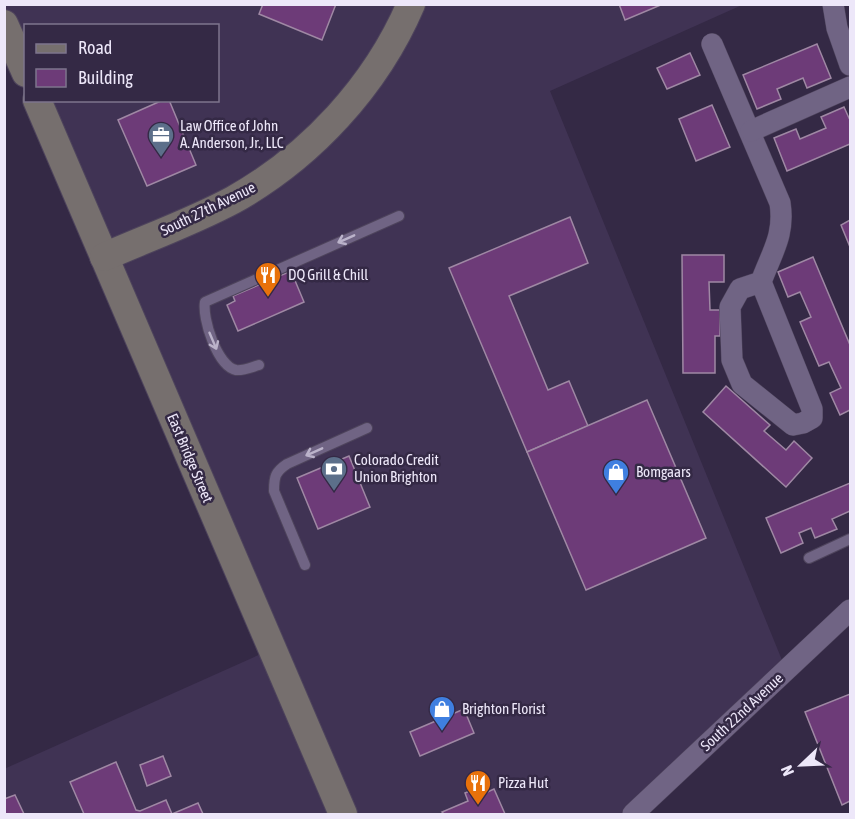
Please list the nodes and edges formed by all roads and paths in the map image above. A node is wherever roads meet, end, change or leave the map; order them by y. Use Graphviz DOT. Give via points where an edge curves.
graph roads {
  1 [pos="411,4"];
  2 [pos="833,4"];
  3 [pos="4,24"];
  4 [pos="712,44"];
  5 [pos="850,65"];
  6 [pos="24,69"];
  7 [pos="850,87"];
  8 [pos="38,102"];
  9 [pos="750,131"];
  10 [pos="399,216"];
  11 [pos="104,257"];
  12 [pos="761,282"];
  13 [pos="259,365"];
  14 [pos="368,428"];
  15 [pos="850,539"];
  16 [pos="809,558"];
  17 [pos="305,565"];
  18 [pos="850,610"];
  19 [pos="343,814"];
  20 [pos="633,814"];
  1 -- 11 [label="main road, South 27th Avenue" via="359,90 284,167 231,201"];
  2 -- 5 [label="street"];
  3 -- 6 [label="main road"];
  4 -- 9 [label="street"];
  7 -- 9 [label="street"];
  8 -- 11 [label="main road, East Bridge Street"];
  9 -- 12 [label="street" via="780,203 783,220"];
  10 -- 13 [label="lane, one-way" via="205,302 205,322 222,361 237,370"];
  11 -- 19 [label="main road, East Bridge Street"];
  12 -- 12 [label="street" via="740,289 730,307 732,360 742,384 793,425 803,423 812,418 812,409"];
  14 -- 17 [label="lane, one-way" via="277,470 274,491"];
  15 -- 16 [label="lane"];
  18 -- 20 [label="street, South 22nd Avenue"];
}
